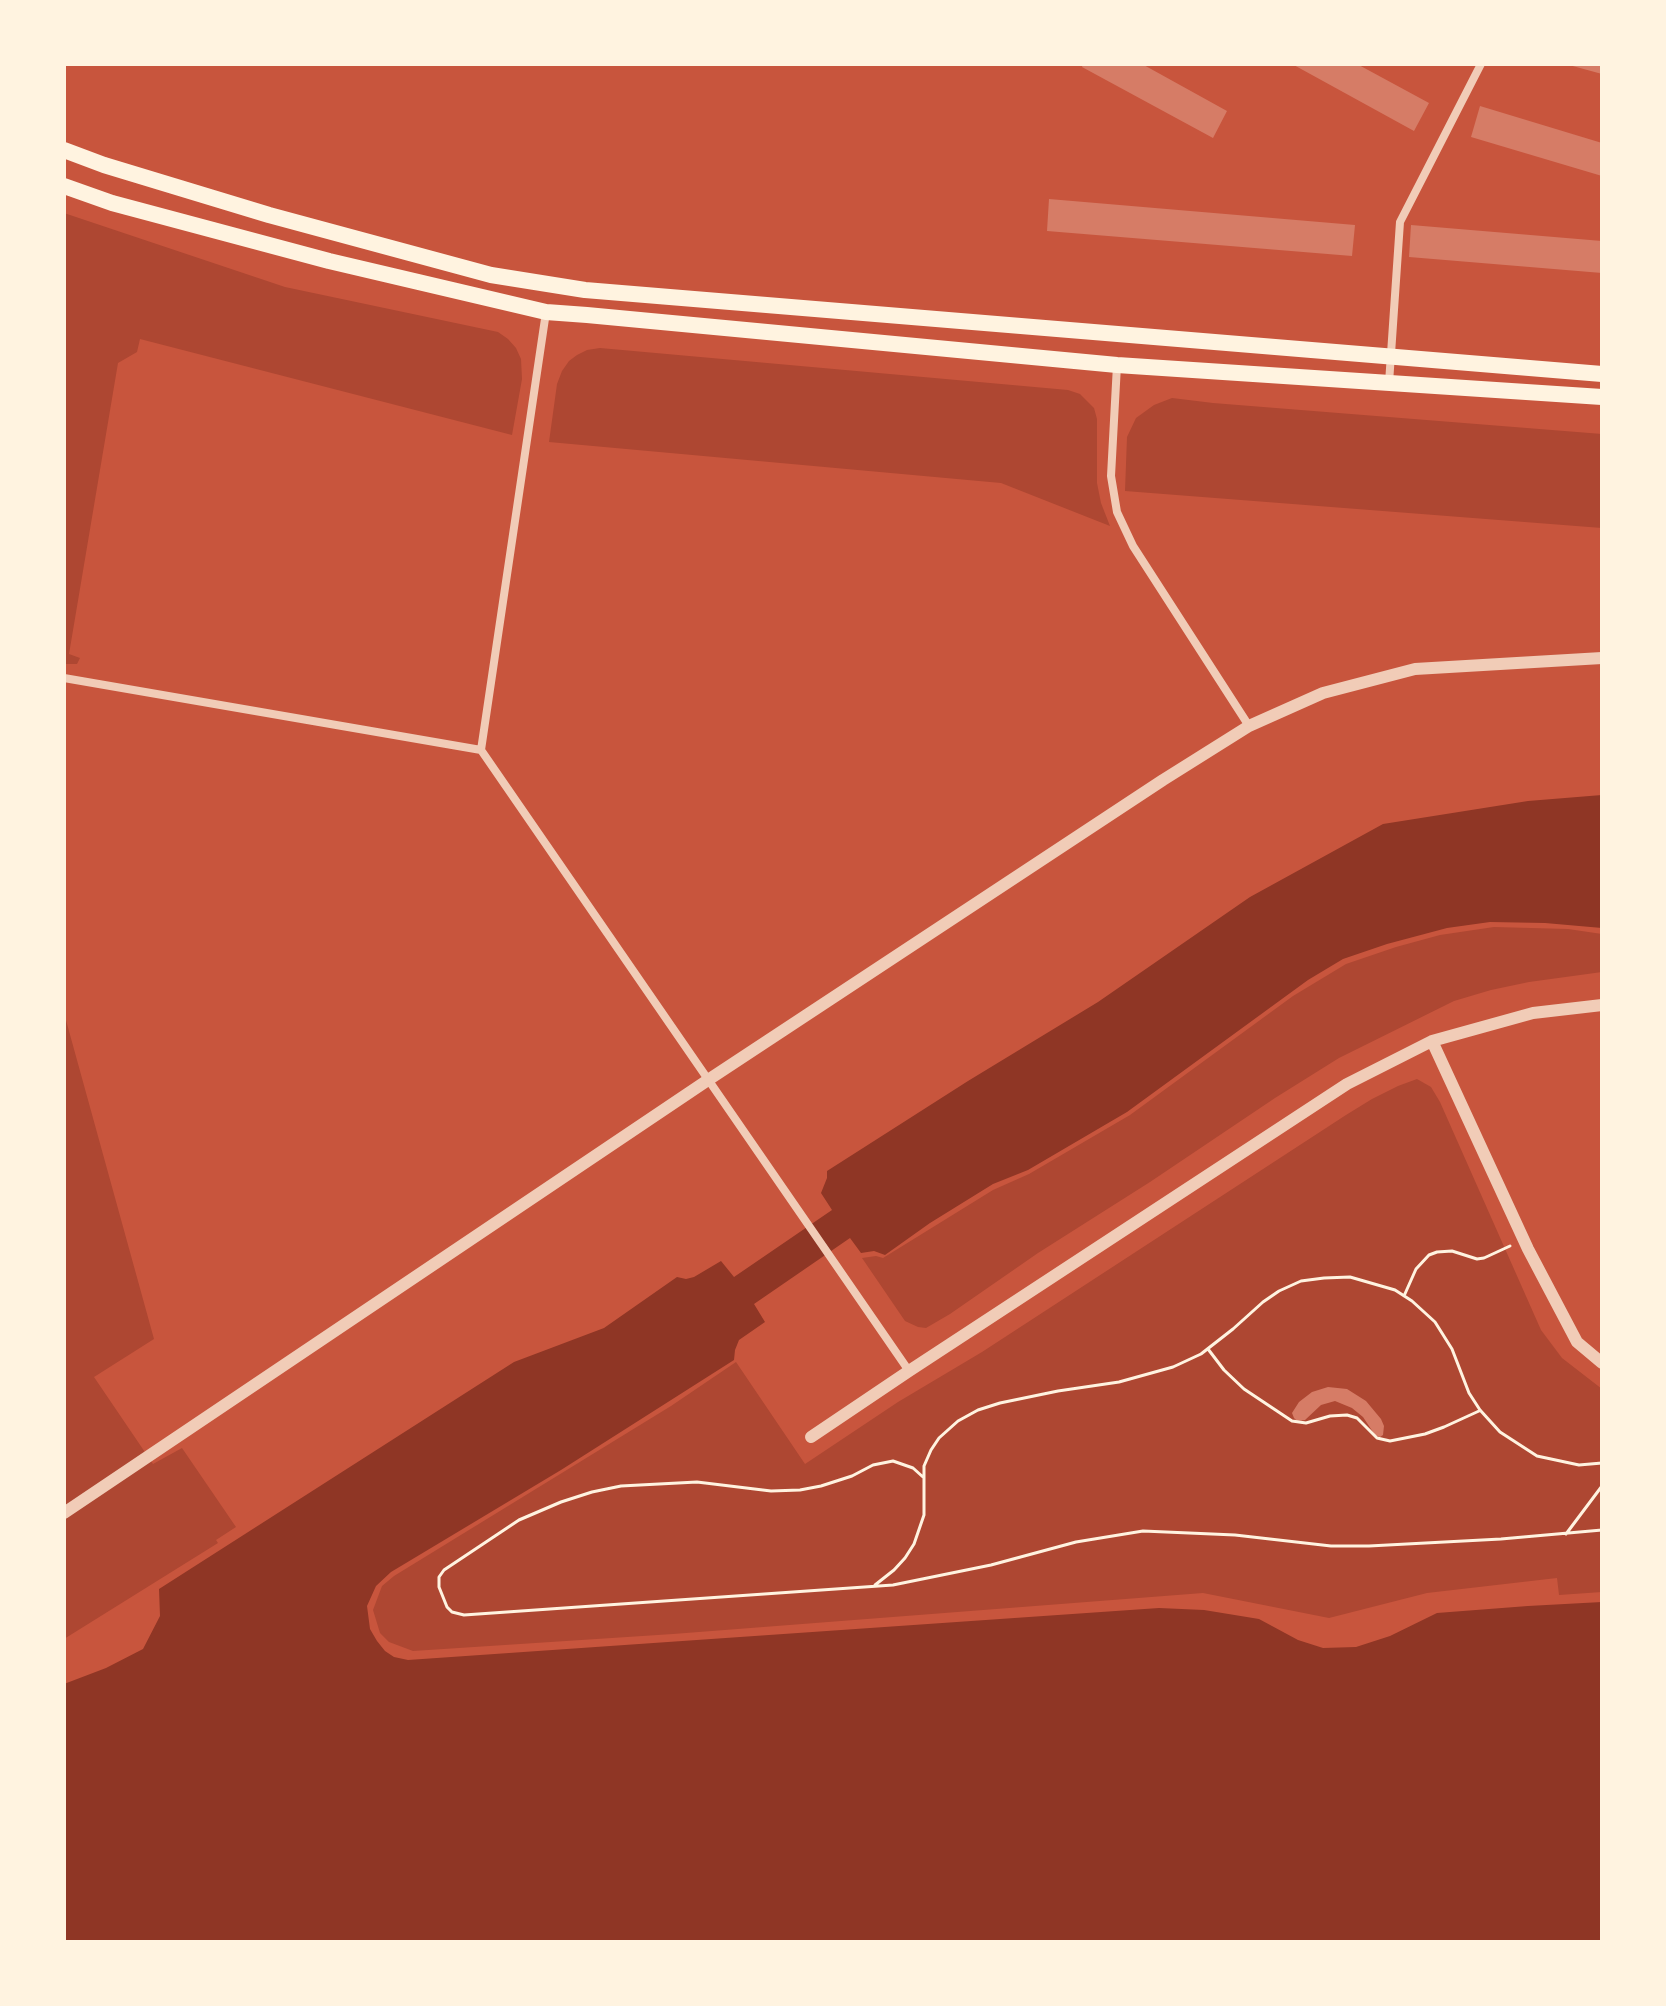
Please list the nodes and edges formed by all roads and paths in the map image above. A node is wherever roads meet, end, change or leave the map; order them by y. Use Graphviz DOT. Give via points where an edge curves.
graph roads {
  1 [pos="1481,64"];
  2 [pos="64,150"];
  3 [pos="64,186"];
  4 [pos="546,312"];
  5 [pos="1390,357"];
  6 [pos="1117,365"];
  7 [pos="1602,374"];
  8 [pos="1389,384"];
  9 [pos="1602,397"];
  10 [pos="1602,658"];
  11 [pos="64,678"];
  12 [pos="1249,726"];
  13 [pos="481,750"];
  14 [pos="1602,1005"];
  15 [pos="1432,1041"];
  16 [pos="708,1080"];
  17 [pos="1510,1246"];
  18 [pos="1404,1296"];
  19 [pos="1208,1349"];
  20 [pos="1602,1363"];
  21 [pos="909,1371"];
  22 [pos="1480,1410"];
  23 [pos="811,1437"];
  24 [pos="1602,1463"];
  25 [pos="923,1477"];
  26 [pos="1602,1486"];
  27 [pos="64,1513"];
  28 [pos="1602,1530"];
  29 [pos="1566,1534"];
  30 [pos="871,1587"];
  1 -- 5 [label="street" via="1400,222"];
  2 -- 5 [label="main road" via="269,215 491,275 585,290"];
  3 -- 4 [label="main road" via="314,257"];
  4 -- 6 [label="main road"];
  4 -- 13 [label="street"];
  5 -- 7 [label="main road"];
  5 -- 8 [label="street"];
  6 -- 8 [label="main road"];
  6 -- 12 [label="street" via="1111,476 1117,512 1133,546"];
  8 -- 9 [label="main road"];
  10 -- 12 [label="street" via="1415,669 1323,693"];
  11 -- 13 [label="street"];
  12 -- 16 [label="street"];
  13 -- 16 [label="street"];
  14 -- 15 [label="street" via="1533,1013"];
  15 -- 20 [label="street" via="1570,1329"];
  15 -- 21 [label="street" via="1347,1084"];
  16 -- 21 [label="street"];
  16 -- 27 [label="street"];
  17 -- 18 [label="path" via="1477,1259 1452,1251 1429,1255"];
  18 -- 19 [label="path" via="1350,1277 1301,1281 1263,1302"];
  18 -- 22 [label="path" via="1444,1335"];
  19 -- 22 [label="path" via="1244,1389 1292,1421 1347,1415 1377,1438 1390,1441 1425,1434"];
  19 -- 25 [label="path" via="1151,1374 978,1410 939,1438"];
  21 -- 23 [label="street"];
  22 -- 24 [label="path" via="1500,1432 1537,1456 1579,1465"];
  25 -- 30 [label="path" via="924,1515 914,1544 894,1570"];
  25 -- 30 [label="path" via="893,1461 821,1486 783,1492 697,1482 606,1489 519,1520 444,1570 438,1583 447,1607 464,1615"];
  26 -- 29 [label="path"];
  28 -- 29 [label="path"];
  29 -- 30 [label="path" via="1357,1546 1143,1531"];
}
